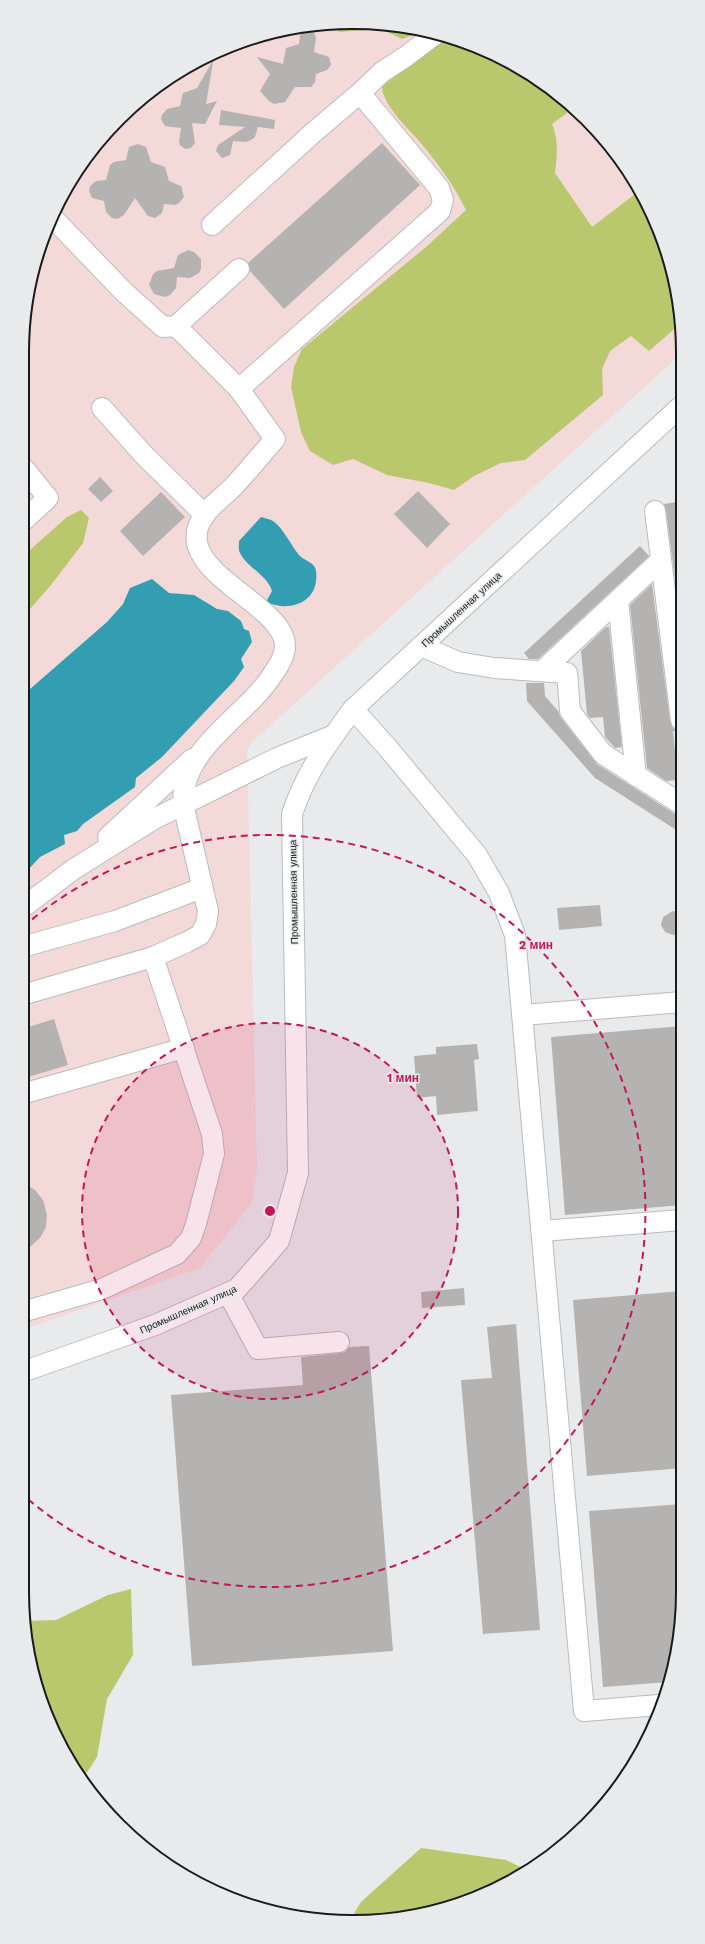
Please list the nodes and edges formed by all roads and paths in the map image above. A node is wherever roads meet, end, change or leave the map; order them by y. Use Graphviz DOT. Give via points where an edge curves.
graph roads {
  1 [pos="430,38"];
  2 [pos="360,93"];
  3 [pos="57,222"];
  4 [pos="212,225"];
  5 [pos="239,269"];
  6 [pos="176,326"];
  7 [pos="239,389"];
  8 [pos="102,408"];
  9 [pos="676,411"];
  10 [pos="29,475"];
  11 [pos="655,512"];
  12 [pos="205,515"];
  13 [pos="29,516"];
  14 [pos="661,560"];
  15 [pos="618,600"];
  16 [pos="421,646"];
  17 [pos="565,649"];
  18 [pos="542,671"];
  19 [pos="567,673"];
  20 [pos="676,680"];
  21 [pos="353,709"];
  22 [pos="334,735"];
  23 [pos="199,752"];
  24 [pos="636,776"];
  25 [pos="676,801"];
  26 [pos="183,804"];
  27 [pos="74,869"];
  28 [pos="202,888"];
  29 [pos="29,903"];
  30 [pos="29,945"];
  31 [pos="153,957"];
  32 [pos="29,994"];
  33 [pos="676,1002"];
  34 [pos="523,1015"];
  35 [pos="184,1048"];
  36 [pos="29,1092"];
  37 [pos="676,1220"];
  38 [pos="542,1230"];
  39 [pos="228,1293"];
  40 [pos="29,1310"];
  41 [pos="339,1342"];
  42 [pos="29,1370"];
  43 [pos="655,1705"];
  1 -- 2 [label="street" via="382,72"];
  2 -- 4 [label="street"];
  2 -- 7 [label="street" via="439,188 443,200 440,211"];
  3 -- 6 [label="street" via="129,297 163,327"];
  5 -- 6 [label="street"];
  6 -- 7 [label="street"];
  7 -- 12 [label="street" via="274,438 234,486"];
  8 -- 12 [label="street" via="144,455"];
  9 -- 16 [label="street, Промышленная улица"];
  10 -- 13 [label="street" via="48,498"];
  11 -- 14 [label="street"];
  12 -- 23 [label="street" via="196,533 197,545 203,556 227,583 265,613 282,634 285,646 280,665 268,683"];
  14 -- 15 [label="street"];
  14 -- 20 [label="street"];
  15 -- 17 [label="street"];
  15 -- 24 [label="street"];
  16 -- 18 [label="street" via="458,662 494,668"];
  16 -- 21 [label="street, Промышленная улица"];
  17 -- 18 [label="street"];
  17 -- 19 [label="street"];
  18 -- 19 [label="street"];
  19 -- 24 [label="street" via="570,711 603,754"];
  21 -- 22 [label="street, Промышленная улица"];
  21 -- 34 [label="street" via="477,855 499,893 515,936"];
  22 -- 26 [label="street" via="277,758"];
  22 -- 39 [label="street, Промышленная улица" via="301,789 292,814 298,1173 279,1241 237,1289"];
  23 -- 26 [label="street" via="188,773"];
  23 -- 27 [label="street"];
  24 -- 25 [label="street"];
  26 -- 27 [label="street"];
  26 -- 28 [label="street"];
  27 -- 29 [label="street"];
  28 -- 30 [label="street" via="115,920"];
  28 -- 31 [label="street" via="208,911 206,924 200,935"];
  31 -- 32 [label="street"];
  31 -- 35 [label="street"];
  33 -- 34 [label="street"];
  34 -- 38 [label="street"];
  35 -- 36 [label="street"];
  35 -- 40 [label="street" via="212,1134 214,1154 190,1238 177,1254 117,1282"];
  37 -- 38 [label="street"];
  38 -- 43 [label="street" via="584,1712"];
  39 -- 41 [label="street" via="258,1349"];
  39 -- 42 [label="street, Промышленная улица" via="155,1325"];
}
